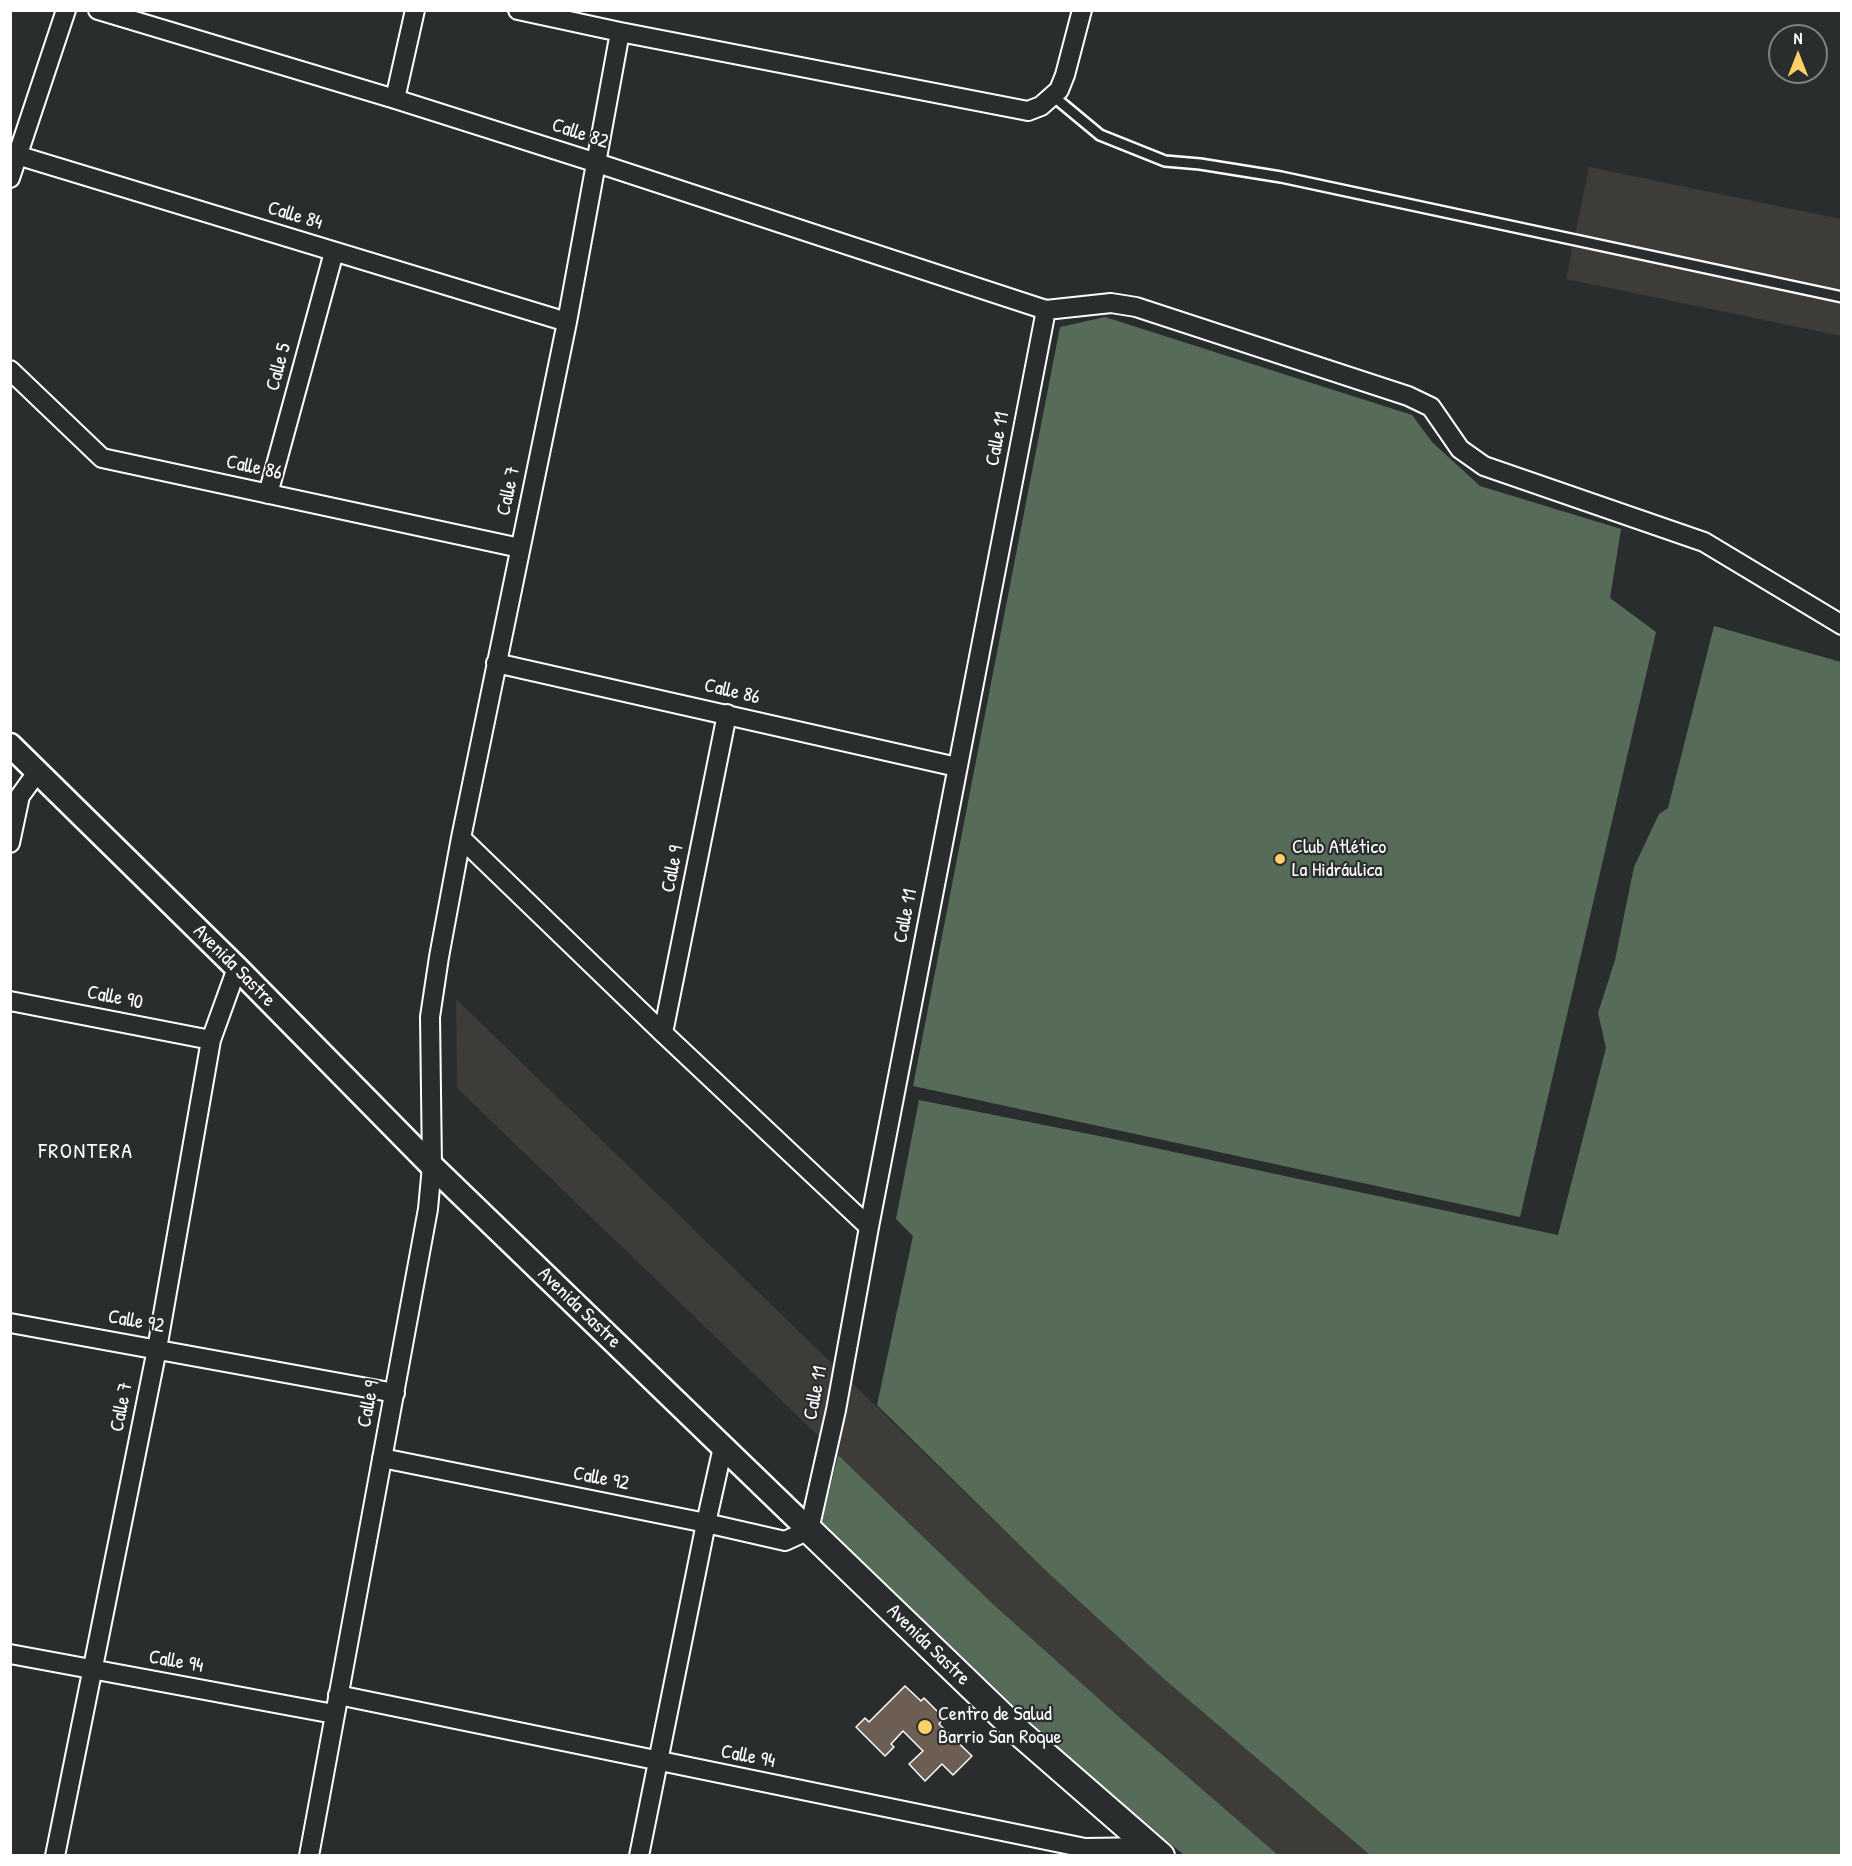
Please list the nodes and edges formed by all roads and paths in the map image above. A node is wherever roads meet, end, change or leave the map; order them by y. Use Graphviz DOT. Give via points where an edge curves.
graph roads {
  1 [pos="66,10"];
  2 [pos="98,10"];
  3 [pos="415,10"];
  4 [pos="518,10"];
  5 [pos="1082,10"];
  6 [pos="620,32"];
  7 [pos="1053,96"];
  8 [pos="395,99"];
  9 [pos="14,155"];
  10 [pos="597,163"];
  11 [pos="10,178"];
  12 [pos="334,252"];
  13 [pos="1842,297"];
  14 [pos="1046,310"];
  15 [pos="567,322"];
  16 [pos="10,370"];
  17 [pos="268,495"];
  18 [pos="520,548"];
  19 [pos="1842,625"];
  20 [pos="496,663"];
  21 [pos="727,714"];
  22 [pos="12,749"];
  23 [pos="957,766"];
  24 [pos="38,771"];
  25 [pos="461,838"];
  26 [pos="10,843"];
  27 [pos="439,957"];
  28 [pos="237,968"];
  29 [pos="10,1001"];
  30 [pos="663,1033"];
  31 [pos="211,1040"];
  32 [pos="432,1166"];
  33 [pos="869,1227"];
  34 [pos="10,1323"];
  35 [pos="157,1349"];
  36 [pos="394,1393"];
  37 [pos="723,1447"];
  38 [pos="382,1458"];
  39 [pos="706,1523"];
  40 [pos="809,1530"];
  41 [pos="10,1654"];
  42 [pos="94,1670"];
  43 [pos="338,1695"];
  44 [pos="334,1714"];
  45 [pos="658,1762"];
  46 [pos="1156,1851"];
  47 [pos="56,1856"];
  48 [pos="309,1856"];
  49 [pos="639,1856"];
  1 -- 9 [label="street"];
  2 -- 8 [label="street, Calle 82"];
  3 -- 8 [label="street"];
  4 -- 6 [label="street"];
  5 -- 7 [label="street" via="1065,75"];
  6 -- 7 [label="street" via="1029,111"];
  6 -- 10 [label="street, Calle 7"];
  7 -- 13 [label="lane" via="1100,135 1165,161 1281,177"];
  8 -- 10 [label="street, Calle 82"];
  9 -- 11 [label="street"];
  9 -- 12 [label="street, Calle 84"];
  10 -- 14 [label="street, Calle 82"];
  10 -- 15 [label="street, Calle 7"];
  12 -- 15 [label="street, Calle 84"];
  12 -- 17 [label="street, Calle 5"];
  14 -- 19 [label="street" via="1111,303 1136,308 1407,396 1431,407 1461,449 1484,466 1704,542"];
  14 -- 23 [label="street, Calle 11"];
  15 -- 18 [label="street, Calle 7"];
  16 -- 17 [label="street, Calle 86" via="102,458"];
  17 -- 18 [label="street, Calle 86"];
  18 -- 20 [label="street, Calle 7"];
  20 -- 21 [label="street, Calle 86"];
  20 -- 25 [label="street, Calle 7"];
  21 -- 23 [label="street, Calle 86"];
  21 -- 30 [label="street, Calle 9"];
  22 -- 24 [label="street, Avenida Sastre"];
  23 -- 33 [label="street, Calle 11"];
  24 -- 26 [label="street" via="20,796"];
  24 -- 28 [label="street, Avenida Sastre"];
  25 -- 27 [label="street, Calle 7"];
  25 -- 30 [label="street"];
  27 -- 32 [label="street, Calle 9" via="430,1017"];
  28 -- 31 [label="street, Calle 7"];
  28 -- 32 [label="street, Avenida Sastre"];
  29 -- 31 [label="street, Calle 90"];
  30 -- 33 [label="street"];
  31 -- 35 [label="street, Calle 7"];
  32 -- 36 [label="street, Calle 9" via="428,1209"];
  32 -- 37 [label="street, Avenida Sastre"];
  33 -- 40 [label="street, Calle 11" via="836,1410"];
  34 -- 35 [label="street, Calle 92"];
  35 -- 36 [label="street, Calle 92"];
  35 -- 42 [label="street, Calle 7"];
  36 -- 38 [label="street, Calle 9"];
  37 -- 39 [label="street"];
  37 -- 40 [label="street, Avenida Sastre"];
  38 -- 39 [label="street, Calle 92"];
  38 -- 43 [label="street, Calle 9"];
  39 -- 40 [label="street, Calle 92" via="785,1541"];
  39 -- 45 [label="street"];
  40 -- 46 [label="main road, Avenida Sastre" via="1022,1735"];
  41 -- 42 [label="street, Calle 94"];
  42 -- 44 [label="street, Calle 94"];
  42 -- 47 [label="street, Calle 7"];
  43 -- 44 [label="street, Calle 9"];
  43 -- 45 [label="street, Calle 94"];
  44 -- 48 [label="street, Calle 9"];
  45 -- 46 [label="street, Calle 94" via="1085,1848"];
  45 -- 49 [label="street"];
}
